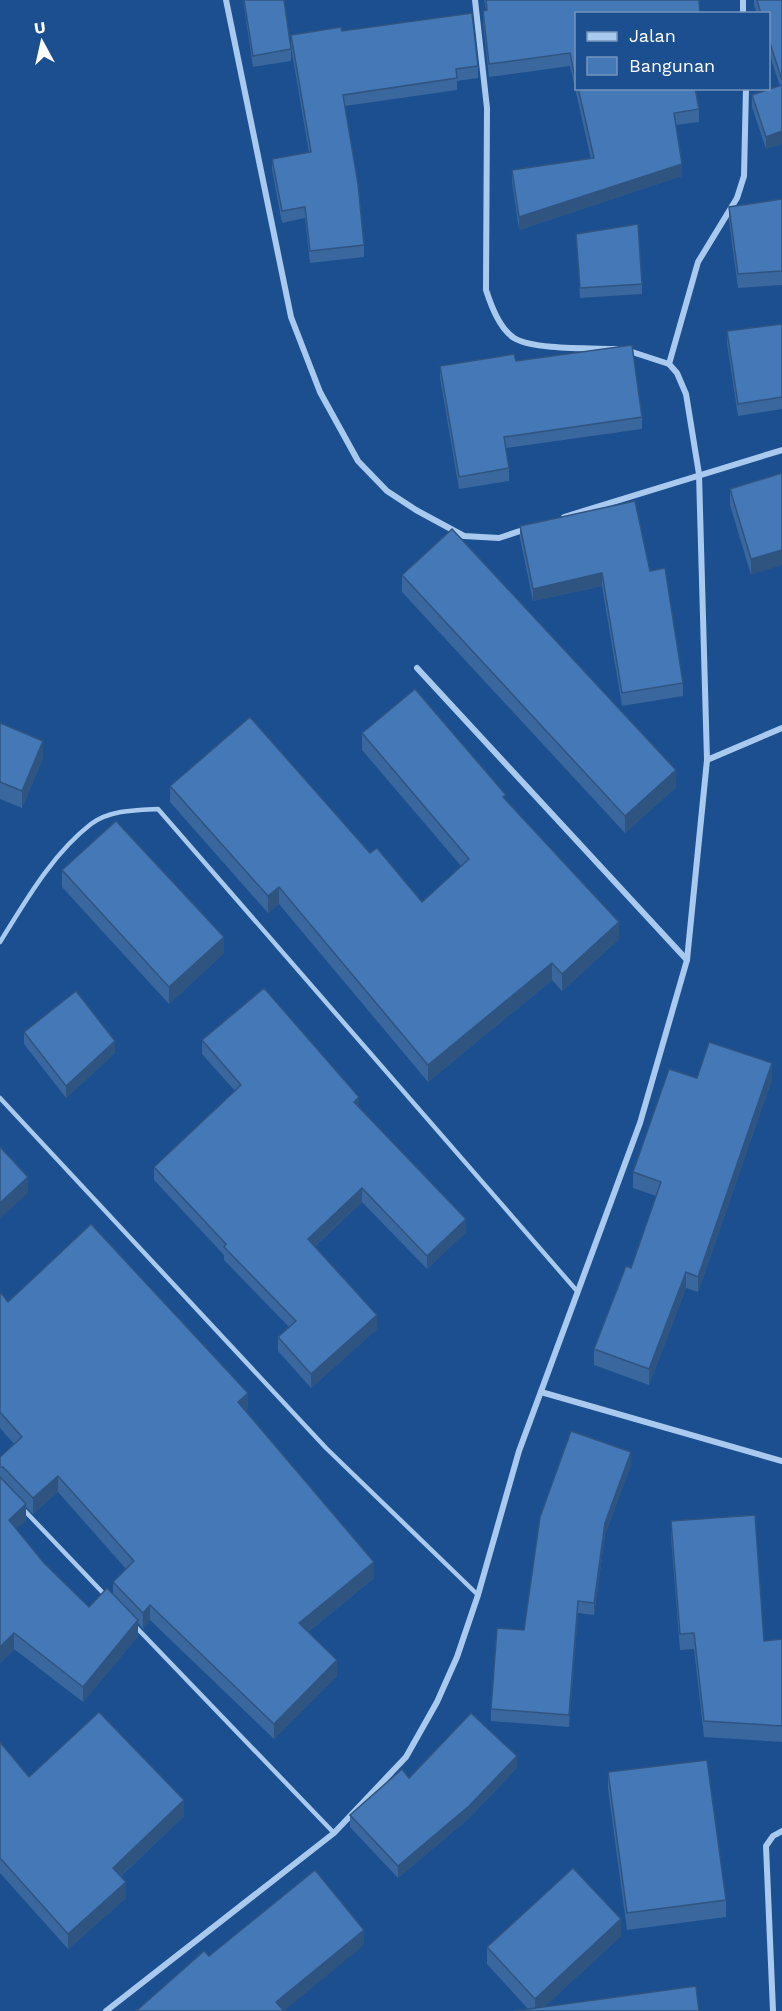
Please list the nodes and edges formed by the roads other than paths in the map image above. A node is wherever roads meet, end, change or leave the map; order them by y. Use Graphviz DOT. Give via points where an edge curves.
graph roads {
  1 [pos="226,0"];
  2 [pos="475,0"];
  3 [pos="746,90"];
  4 [pos="669,364"];
  5 [pos="782,450"];
  6 [pos="699,474"];
  7 [pos="555,520"];
  8 [pos="533,527"];
  9 [pos="417,668"];
  10 [pos="782,728"];
  11 [pos="707,760"];
  12 [pos="0,942"];
  13 [pos="687,960"];
  14 [pos="0,1098"];
  15 [pos="577,1291"];
  16 [pos="540,1392"];
  17 [pos="782,1461"];
  18 [pos="16,1503"];
  19 [pos="478,1595"];
  20 [pos="114,1604"];
  21 [pos="130,1621"];
  22 [pos="782,1831"];
  23 [pos="334,1833"];
  24 [pos="106,2011"];
  25 [pos="773,2011"];
  1 -- 8 [label="street" via="291,317 320,392 358,461 387,491 464,536 500,538"];
  2 -- 4 [label="street" via="487,108 486,290 492,310 513,338 542,345 617,349"];
  3 -- 4 [label="street" via="744,176 738,198 698,262"];
  4 -- 6 [label="street" via="686,394"];
  5 -- 6 [label="street"];
  6 -- 7 [label="street"];
  6 -- 11 [label="street"];
  9 -- 13 [label="street"];
  10 -- 11 [label="street"];
  11 -- 13 [label="street"];
  12 -- 15 [label="lane" via="42,875 92,823 123,810 158,809"];
  13 -- 15 [label="street" via="640,1123"];
  14 -- 19 [label="lane" via="326,1448"];
  15 -- 16 [label="street"];
  16 -- 17 [label="street"];
  16 -- 19 [label="street"];
  18 -- 20 [label="lane"];
  19 -- 23 [label="street" via="437,1702 406,1757"];
  21 -- 23 [label="lane"];
  22 -- 25 [label="street" via="766,1846"];
  23 -- 24 [label="street"];
}
